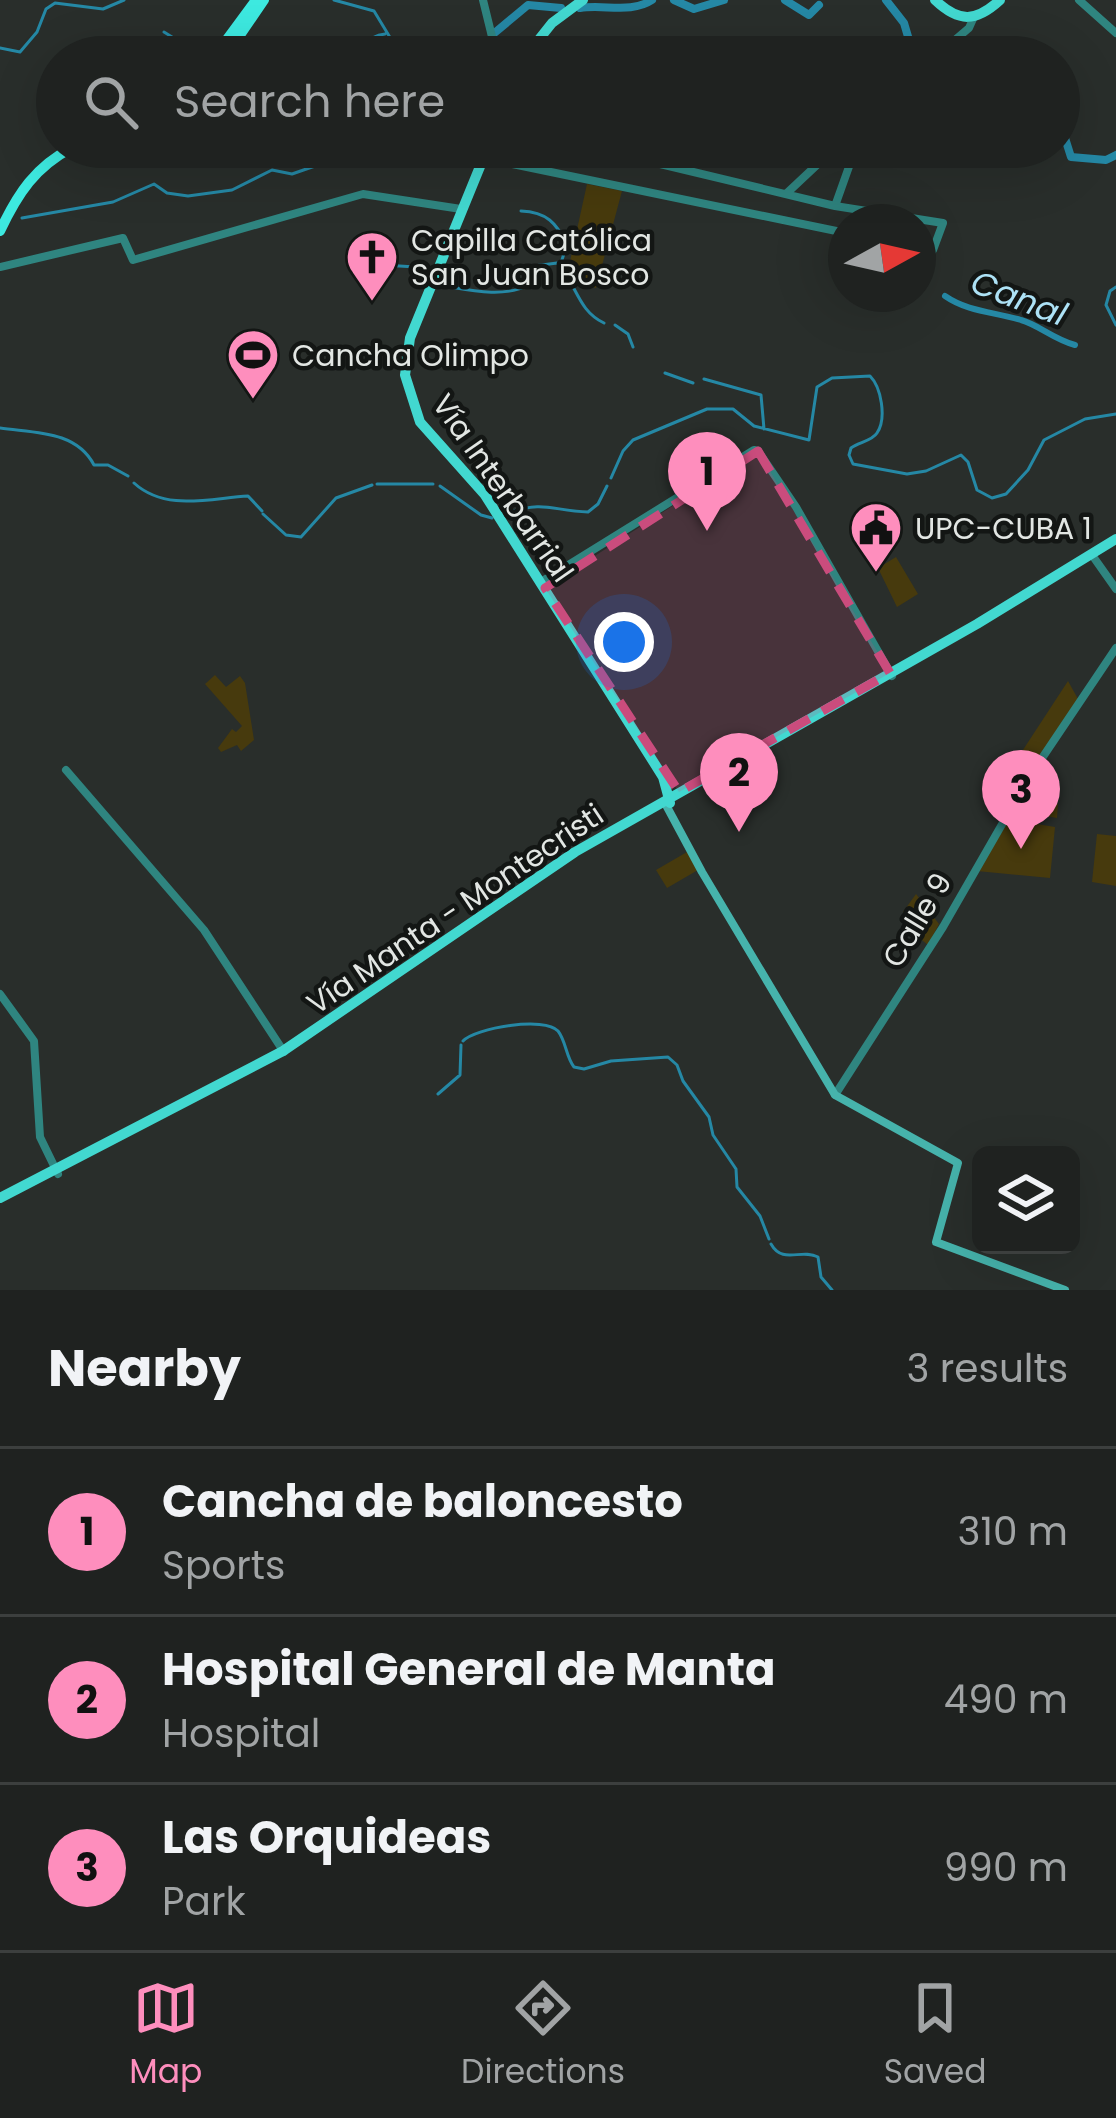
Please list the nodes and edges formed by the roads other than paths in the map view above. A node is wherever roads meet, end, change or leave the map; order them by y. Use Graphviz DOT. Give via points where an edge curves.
graph roads {
  1 [pos="260,0"];
  2 [pos="483,0"];
  3 [pos="584,0"];
  4 [pos="935,0"];
  5 [pos="1000,0"];
  6 [pos="1079,0"];
  7 [pos="973,19"];
  8 [pos="1116,33"];
  9 [pos="231,36"];
  10 [pos="238,36"];
  11 [pos="489,36"];
  12 [pos="542,36"];
  13 [pos="959,36"];
  14 [pos="36,167"];
  15 [pos="40,168"];
  16 [pos="479,168"];
  17 [pos="553,168"];
  18 [pos="679,168"];
  19 [pos="814,168"];
  20 [pos="849,168"];
  21 [pos="787,193"];
  22 [pos="828,204"];
  23 [pos="836,204"];
  24 [pos="461,209"];
  25 [pos="0,220"];
  26 [pos="828,229"];
  27 [pos="0,231"];
  28 [pos="0,268"];
  29 [pos="1116,543"];
  30 [pos="1094,557"];
  31 [pos="542,583"];
  32 [pos="1116,589"];
  33 [pos="1116,648"];
  34 [pos="891,675"];
  35 [pos="66,770"];
  36 [pos="659,771"];
  37 [pos="670,800"];
  38 [pos="0,994"];
  39 [pos="284,1052"];
  40 [pos="837,1094"];
  41 [pos="57,1172"];
  42 [pos="0,1200"];
  43 [pos="1065,1290"];
  1 -- 9 [label="highway"];
  1 -- 10 [label="highway"];
  2 -- 11 [label="street"];
  3 -- 12 [label="main road"];
  4 -- 7 [label="main road"];
  5 -- 7 [label="main road"];
  6 -- 8 [label="street"];
  7 -- 13 [label="street"];
  14 -- 25 [label="highway"];
  15 -- 27 [label="highway"];
  16 -- 24 [label="main road, Vía Interbarrial"];
  17 -- 26 [label="street"];
  18 -- 21 [label="street"];
  19 -- 21 [label="street"];
  20 -- 23 [label="street"];
  21 -- 22 [label="street"];
  24 -- 28 [label="street" via="363,194 133,260 123,238"];
  24 -- 31 [label="main road, Vía Interbarrial" via="410,338 407,388 428,434 484,495"];
  29 -- 30 [label="main road, Vía Manta - Montecristi"];
  30 -- 32 [label="street"];
  30 -- 34 [label="main road, Vía Manta - Montecristi"];
  31 -- 34 [label="street" via="758,451"];
  31 -- 36 [label="main road, Vía Interbarrial"];
  33 -- 40 [label="street, Calle 9"];
  34 -- 37 [label="main road, Vía Manta - Montecristi"];
  35 -- 39 [label="street" via="204,930"];
  36 -- 37 [label="main road, Vía Interbarrial"];
  36 -- 37 [label="main road, Vía Interbarrial"];
  37 -- 39 [label="main road, Vía Manta - Montecristi"];
  37 -- 40 [label="main road, Vía Interbarrial"];
  38 -- 41 [label="street" via="34,1041 40,1137"];
  39 -- 41 [label="main road, Vía Manta - Montecristi"];
  40 -- 43 [label="main road, Vía Interbarrial" via="958,1163 936,1243"];
  41 -- 42 [label="main road, Vía Manta - Montecristi"];
}
